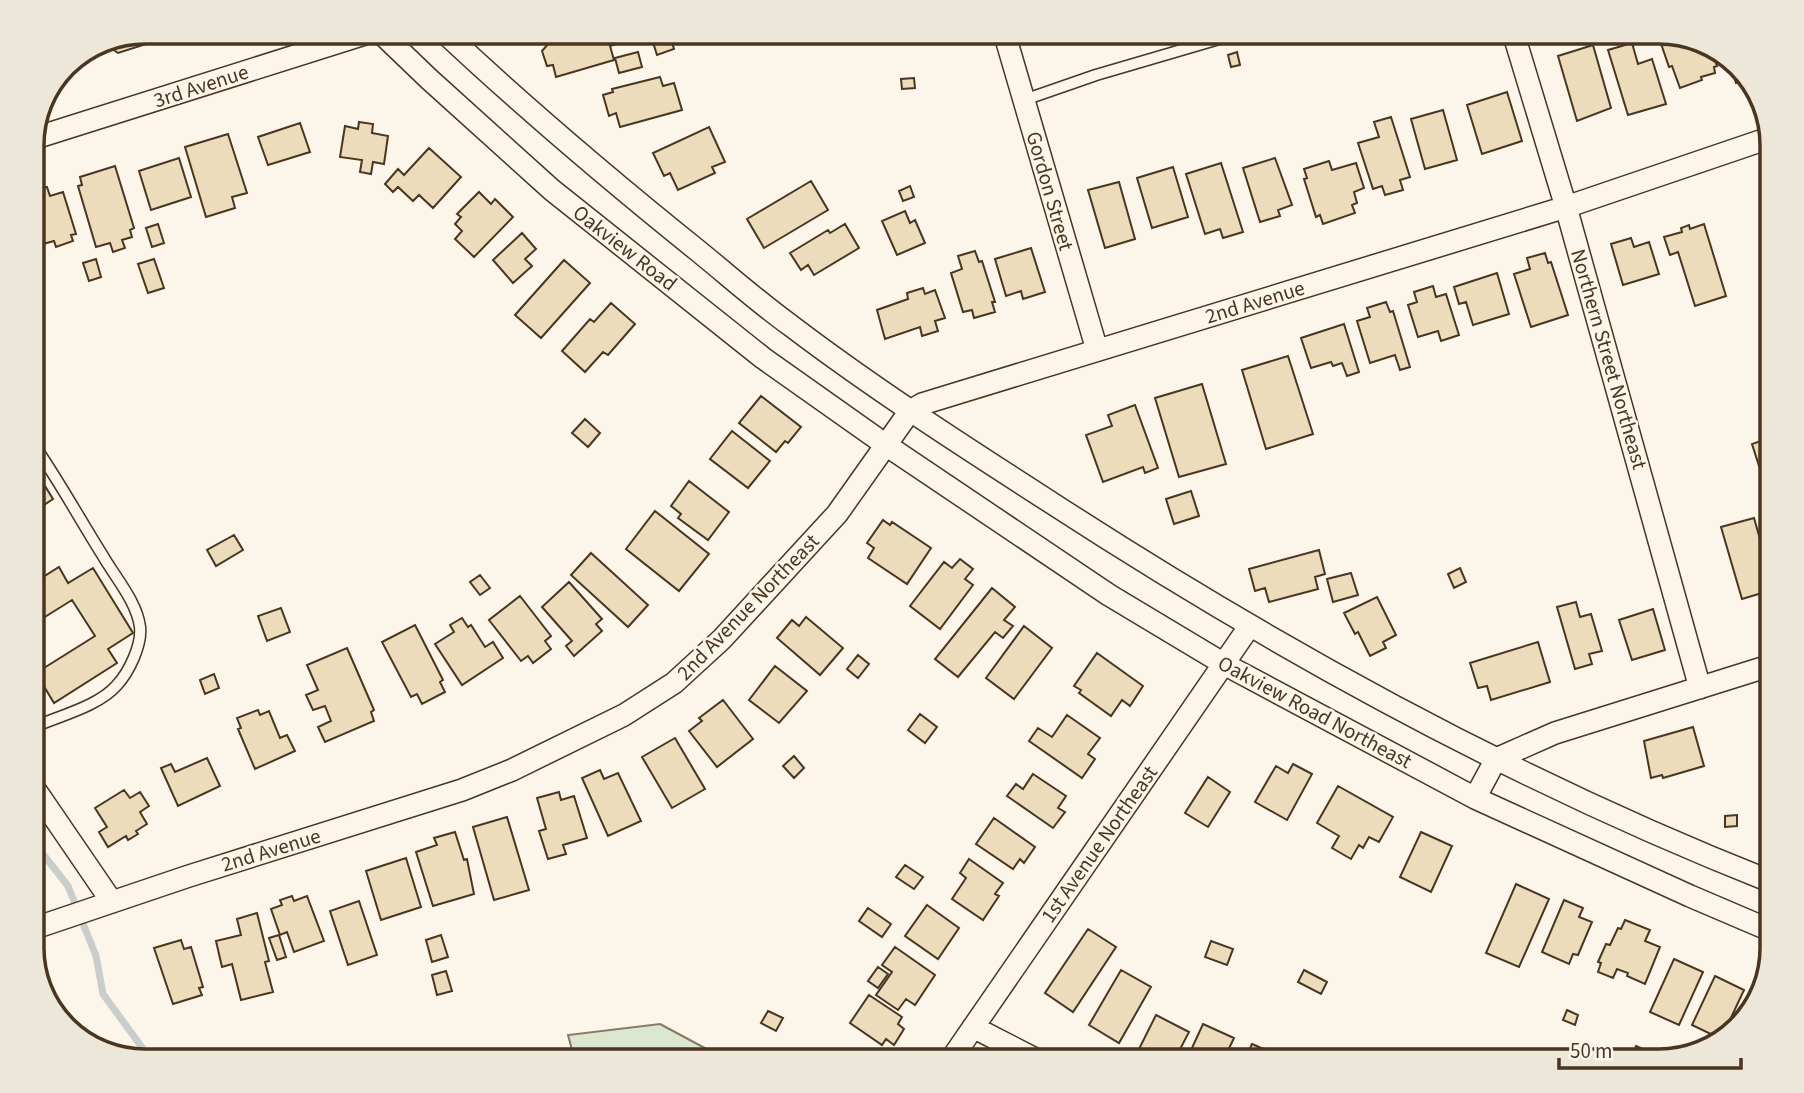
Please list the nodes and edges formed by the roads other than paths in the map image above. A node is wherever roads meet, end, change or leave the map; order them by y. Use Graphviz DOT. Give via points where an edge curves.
graph roads {
  1 [pos="333,44"];
  2 [pos="393,44"];
  3 [pos="457,44"];
  4 [pos="1008,44"];
  5 [pos="1202,44"];
  6 [pos="1517,44"];
  7 [pos="1024,100"];
  8 [pos="44,135"];
  9 [pos="1760,141"];
  10 [pos="1566,207"];
  11 [pos="1097,350"];
  12 [pos="910,411"];
  13 [pos="886,445"];
  14 [pos="44,460"];
  15 [pos="1249,627"];
  16 [pos="1224,664"];
  17 [pos="1760,669"];
  18 [pos="1700,688"];
  19 [pos="44,723"];
  20 [pos="1496,760"];
  21 [pos="510,770"];
  22 [pos="1475,798"];
  23 [pos="44,805"];
  24 [pos="1760,877"];
  25 [pos="103,905"];
  26 [pos="44,925"];
  27 [pos="1760,926"];
  28 [pos="973,1027"];
  29 [pos="959,1049"];
  30 [pos="1014,1049"];
  1 -- 8 [label="street, 3rd Avenue"];
  2 -- 13 [label="street, Oakview Road" via="552,190 763,358"];
  3 -- 12 [label="street, Oakview Road" via="582,157 789,325"];
  4 -- 7 [label="street, Gordon Street"];
  5 -- 7 [label="lane"];
  6 -- 10 [label="street, Northern Street Northeast"];
  7 -- 11 [label="street, Gordon Street"];
  9 -- 10 [label="street"];
  10 -- 11 [label="street, 2nd Avenue"];
  10 -- 18 [label="street, Northern Street Northeast"];
  11 -- 12 [label="street, 2nd Avenue"];
  12 -- 13 [label="street, 2nd Avenue Northeast"];
  12 -- 15 [label="street, Oakview Road Northeast"];
  13 -- 16 [label="street, Oakview Road Northeast" via="1109,595"];
  13 -- 21 [label="street, 2nd Avenue Northeast" via="837,514 723,639 674,683 624,715"];
  14 -- 19 [label="lane" via="129,597 140,624 140,638 117,685 98,702"];
  15 -- 16 [label="street, 1st Avenue Northeast"];
  15 -- 20 [label="street, Oakview Road Northeast"];
  16 -- 22 [label="street, Oakview Road Northeast"];
  16 -- 28 [label="street, 1st Avenue Northeast"];
  17 -- 18 [label="street"];
  18 -- 20 [label="street" via="1555,733"];
  20 -- 22 [label="street"];
  20 -- 24 [label="street, Oakview Road Northeast"];
  21 -- 25 [label="street, 2nd Avenue" via="462,790"];
  22 -- 27 [label="street, Oakview Road Northeast"];
  23 -- 25 [label="street"];
  25 -- 26 [label="street, 2nd Avenue"];
  28 -- 29 [label="street, 1st Avenue Northeast"];
  28 -- 30 [label="street"];
}
